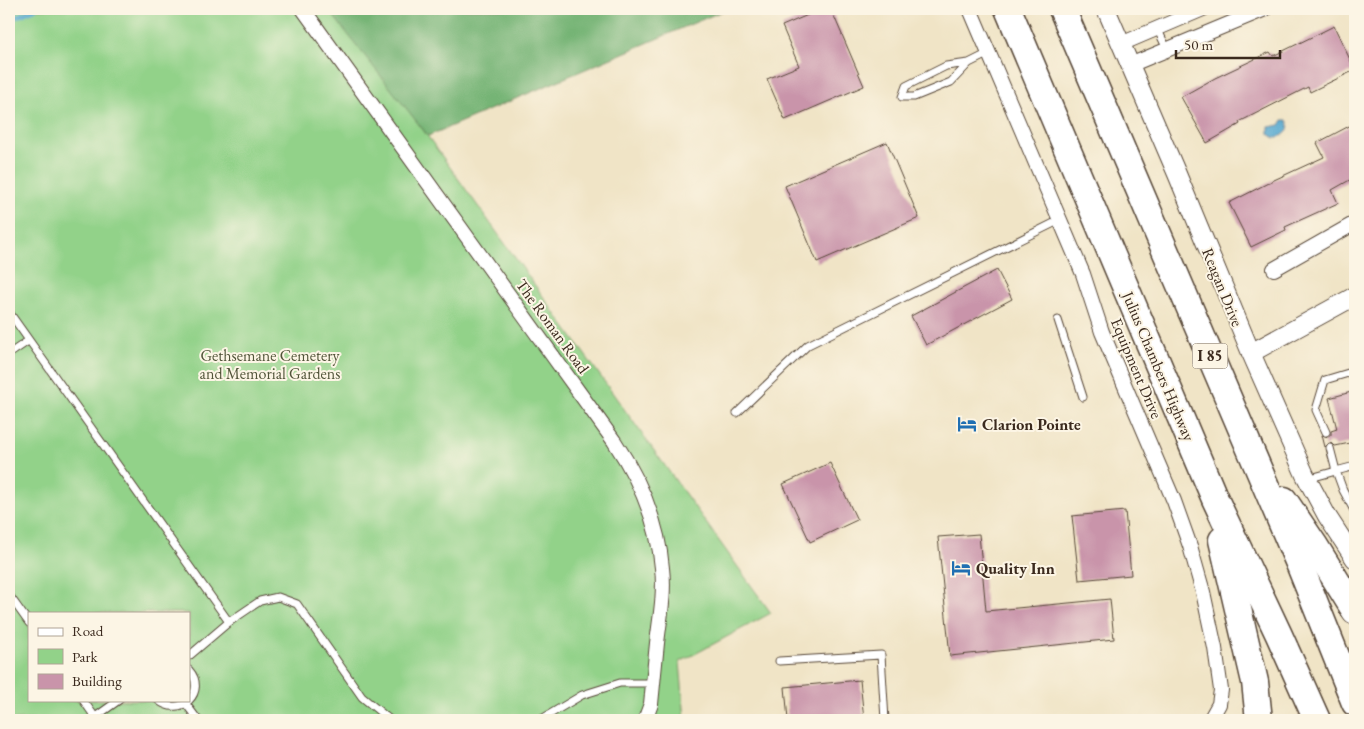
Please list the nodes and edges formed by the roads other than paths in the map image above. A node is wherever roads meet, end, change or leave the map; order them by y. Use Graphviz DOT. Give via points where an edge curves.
graph roads {
  1 [pos="303,9"];
  2 [pos="970,9"];
  3 [pos="1008,9"];
  4 [pos="1062,9"];
  5 [pos="1106,9"];
  6 [pos="1202,9"];
  7 [pos="1263,9"];
  8 [pos="1158,28"];
  9 [pos="1121,44"];
  10 [pos="1167,49"];
  11 [pos="989,53"];
  12 [pos="969,63"];
  13 [pos="1130,64"];
  14 [pos="1060,220"];
  15 [pos="1355,223"];
  16 [pos="1274,269"];
  17 [pos="1355,296"];
  18 [pos="9,312"];
  19 [pos="1058,320"];
  20 [pos="28,341"];
  21 [pos="1250,353"];
  22 [pos="9,354"];
  23 [pos="1355,371"];
  24 [pos="1083,397"];
  25 [pos="737,413"];
  26 [pos="1326,432"];
  27 [pos="1330,448"];
  28 [pos="1251,451"];
  29 [pos="1355,466"];
  30 [pos="1336,471"];
  31 [pos="1307,479"];
  32 [pos="1207,480"];
  33 [pos="1355,512"];
  34 [pos="1354,556"];
  35 [pos="9,595"];
  36 [pos="1355,611"];
  37 [pos="28,622"];
  38 [pos="229,622"];
  39 [pos="190,655"];
  40 [pos="779,661"];
  41 [pos="190,672"];
  42 [pos="653,684"];
  43 [pos="190,700"];
  44 [pos="84,702"];
  45 [pos="116,702"];
  46 [pos="161,702"];
  47 [pos="186,704"];
  48 [pos="651,704"];
  49 [pos="1355,704"];
  50 [pos="378,710"];
  51 [pos="93,719"];
  52 [pos="198,720"];
  53 [pos="379,720"];
  54 [pos="390,720"];
  55 [pos="540,720"];
  56 [pos="645,720"];
  57 [pos="656,720"];
  58 [pos="885,720"];
  59 [pos="1210,720"];
  60 [pos="1259,720"];
  61 [pos="1317,720"];
  1 -- 42 [label="street, The Roman Road" via="630,466 644,493 655,525 662,568 663,598"];
  2 -- 11 [label="street, Equipment Drive"];
  3 -- 32 [label="highway, Julius Chambers Highway"];
  4 -- 28 [label="highway, I 85"];
  5 -- 9 [label="street, Reagan Drive"];
  6 -- 8 [label="street"];
  7 -- 10 [label="street"];
  8 -- 9 [label="street"];
  8 -- 10 [label="lane"];
  9 -- 13 [label="street, Reagan Drive"];
  10 -- 13 [label="street"];
  11 -- 12 [label="lane"];
  11 -- 14 [label="street, Equipment Drive"];
  12 -- 12 [label="lane" via="946,66 906,86 902,97 914,98 951,82"];
  13 -- 21 [label="street, Reagan Drive"];
  14 -- 25 [label="lane" via="808,345"];
  14 -- 59 [label="street, Equipment Drive" via="1190,546 1203,592 1221,690 1219,704"];
  15 -- 16 [label="street"];
  17 -- 21 [label="street"];
  18 -- 20 [label="lane"];
  19 -- 24 [label="lane"];
  20 -- 22 [label="lane"];
  20 -- 38 [label="lane"];
  21 -- 31 [label="street, Reagan Drive"];
  23 -- 26 [label="lane" via="1325,380 1316,410"];
  27 -- 30 [label="lane"];
  28 -- 36 [label="highway"];
  28 -- 49 [label="highway, I 85"];
  29 -- 30 [label="lane"];
  30 -- 31 [label="lane"];
  30 -- 33 [label="lane"];
  31 -- 34 [label="street, Reagan Drive"];
  32 -- 60 [label="highway" via="1254,673"];
  32 -- 61 [label="highway, Julius Chambers Highway"];
  35 -- 37 [label="lane"];
  38 -- 39 [label="lane"];
  38 -- 50 [label="lane" via="260,602 278,598 297,604 362,697"];
  40 -- 58 [label="lane" via="882,655"];
  41 -- 43 [label="lane" via="195,686"];
  42 -- 48 [label="street, The Roman Road"];
  42 -- 55 [label="lane" via="620,683 582,695"];
  44 -- 51 [label="lane"];
  45 -- 51 [label="lane"];
  46 -- 47 [label="lane" via="172,707"];
  47 -- 52 [label="lane"];
  48 -- 56 [label="street, The Roman Road"];
  48 -- 57 [label="street, The Roman Road"];
  50 -- 53 [label="lane"];
  50 -- 54 [label="lane"];
}
